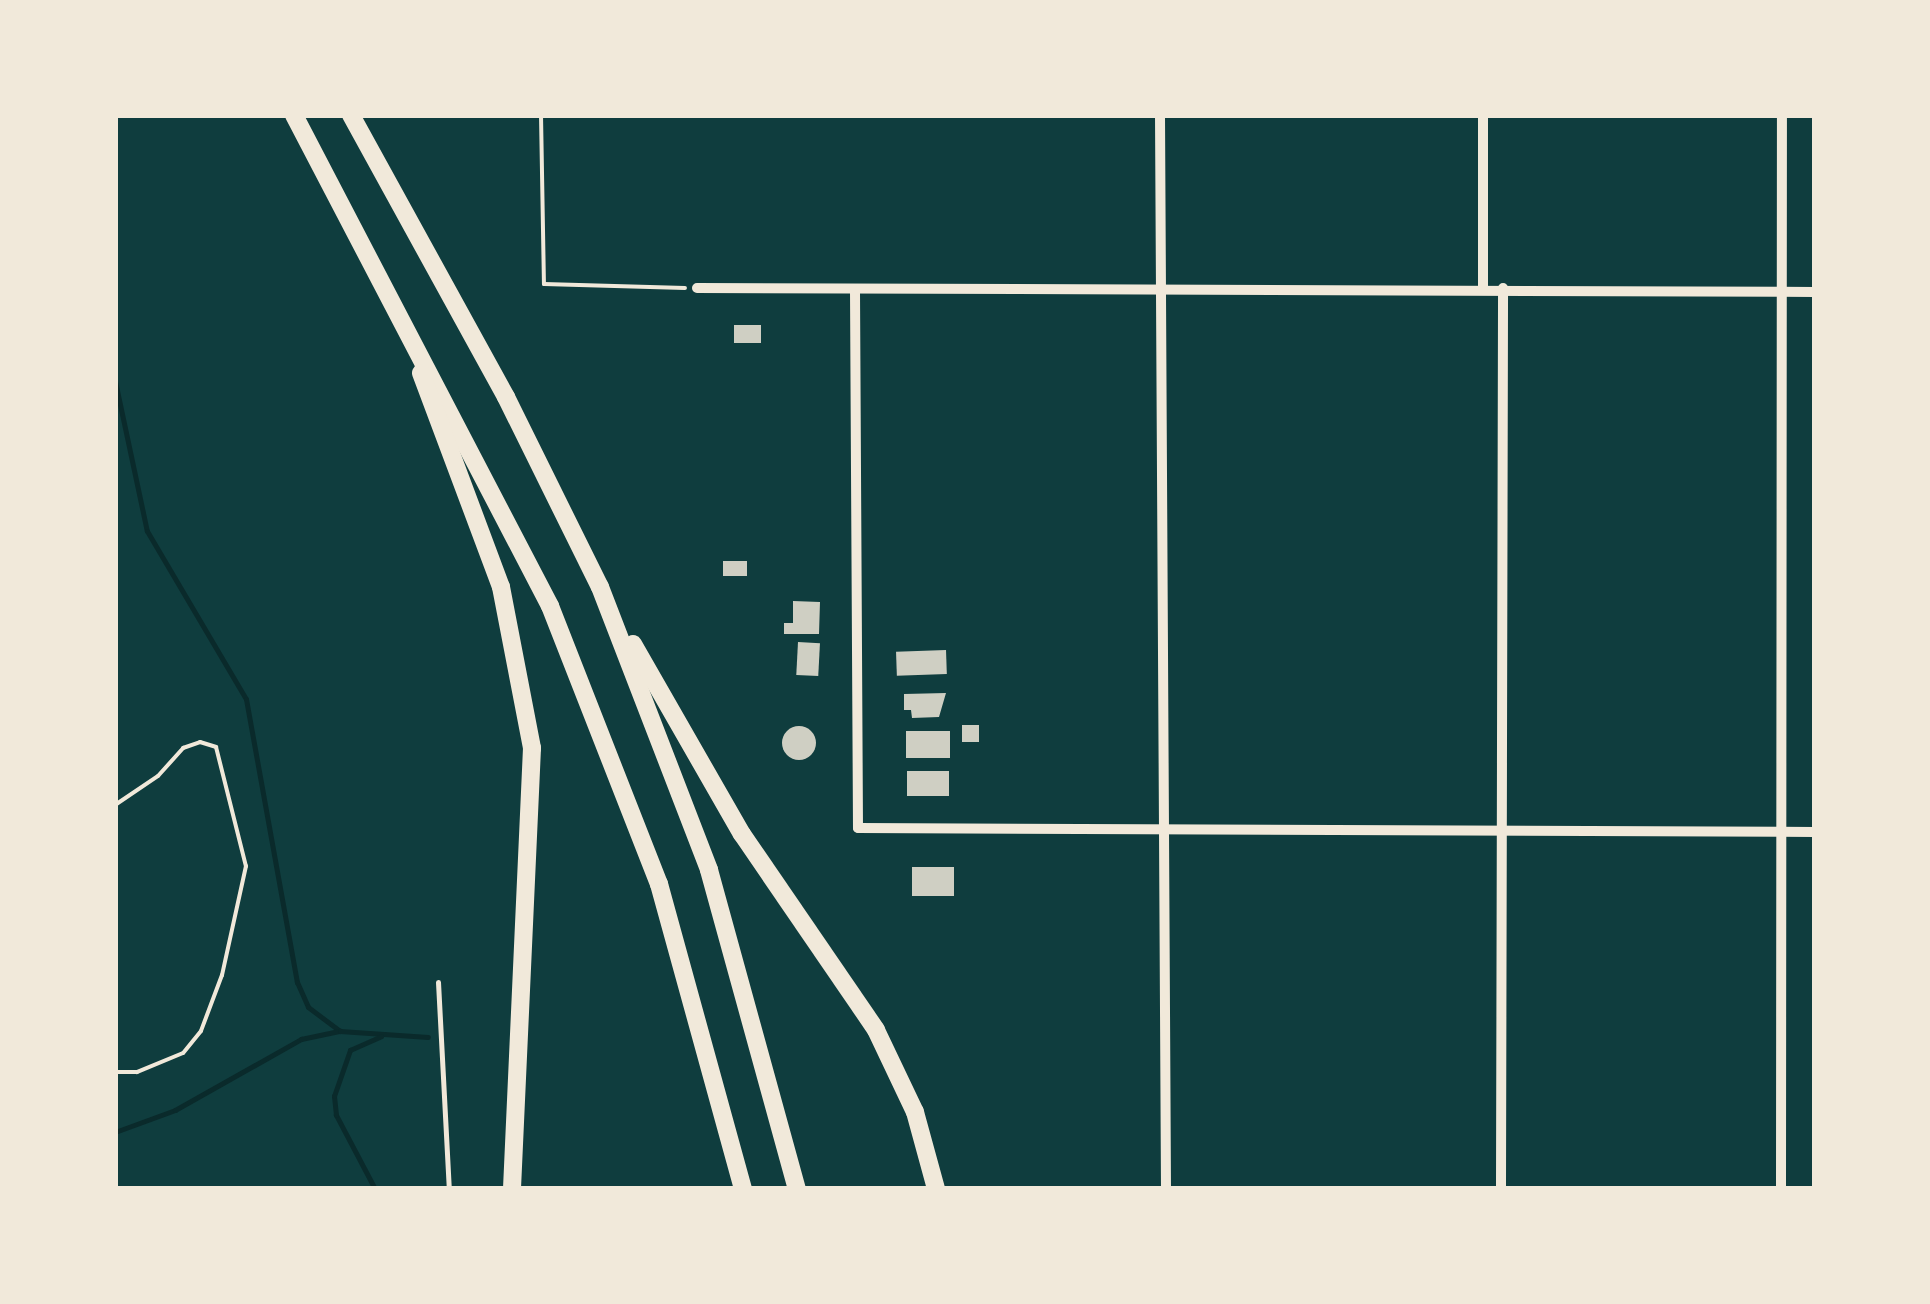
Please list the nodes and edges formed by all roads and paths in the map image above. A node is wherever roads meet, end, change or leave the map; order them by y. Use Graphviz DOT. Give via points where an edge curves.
graph roads {
  1 [pos="294,115"];
  2 [pos="352,115"];
  3 [pos="541,115"];
  4 [pos="1160,115"];
  5 [pos="1482,115"];
  6 [pos="1782,115"];
  7 [pos="1483,287"];
  8 [pos="697,288"];
  9 [pos="1161,288"];
  10 [pos="1503,288"];
  11 [pos="855,291"];
  12 [pos="1780,292"];
  13 [pos="1815,292"];
  14 [pos="394,302"];
  15 [pos="600,588"];
  16 [pos="115,804"];
  17 [pos="1163,830"];
  18 [pos="1780,832"];
  19 [pos="1815,832"];
  20 [pos="1502,834"];
  21 [pos="438,982"];
  22 [pos="115,1072"];
  23 [pos="449,1189"];
  24 [pos="512,1189"];
  25 [pos="743,1189"];
  26 [pos="797,1189"];
  27 [pos="936,1189"];
  28 [pos="1166,1189"];
  29 [pos="1502,1189"];
  30 [pos="1781,1189"];
  1 -- 14 [label="highway"];
  2 -- 15 [label="highway" via="506,397"];
  3 -- 8 [label="path" via="544,284"];
  4 -- 9 [label="street"];
  5 -- 7 [label="street"];
  6 -- 12 [label="street"];
  7 -- 9 [label="street"];
  7 -- 10 [label="street"];
  8 -- 11 [label="street"];
  9 -- 11 [label="street"];
  9 -- 17 [label="street"];
  10 -- 12 [label="street"];
  10 -- 20 [label="street"];
  11 -- 17 [label="street" via="858,828"];
  12 -- 13 [label="street"];
  12 -- 18 [label="street"];
  14 -- 24 [label="highway" via="501,587 526,700 533,810"];
  14 -- 25 [label="highway" via="506,512 625,788 703,1031"];
  15 -- 26 [label="highway" via="709,870"];
  15 -- 27 [label="highway" via="742,834 876,1030 915,1112"];
  16 -- 22 [label="path" via="158,776 183,748 200,742 216,747 246,866 222,975 201,1031 183,1053 138,1072"];
  17 -- 20 [label="street"];
  17 -- 28 [label="street"];
  18 -- 19 [label="street"];
  18 -- 20 [label="street"];
  18 -- 30 [label="street"];
  20 -- 29 [label="street"];
  21 -- 23 [label="lane"];
}
